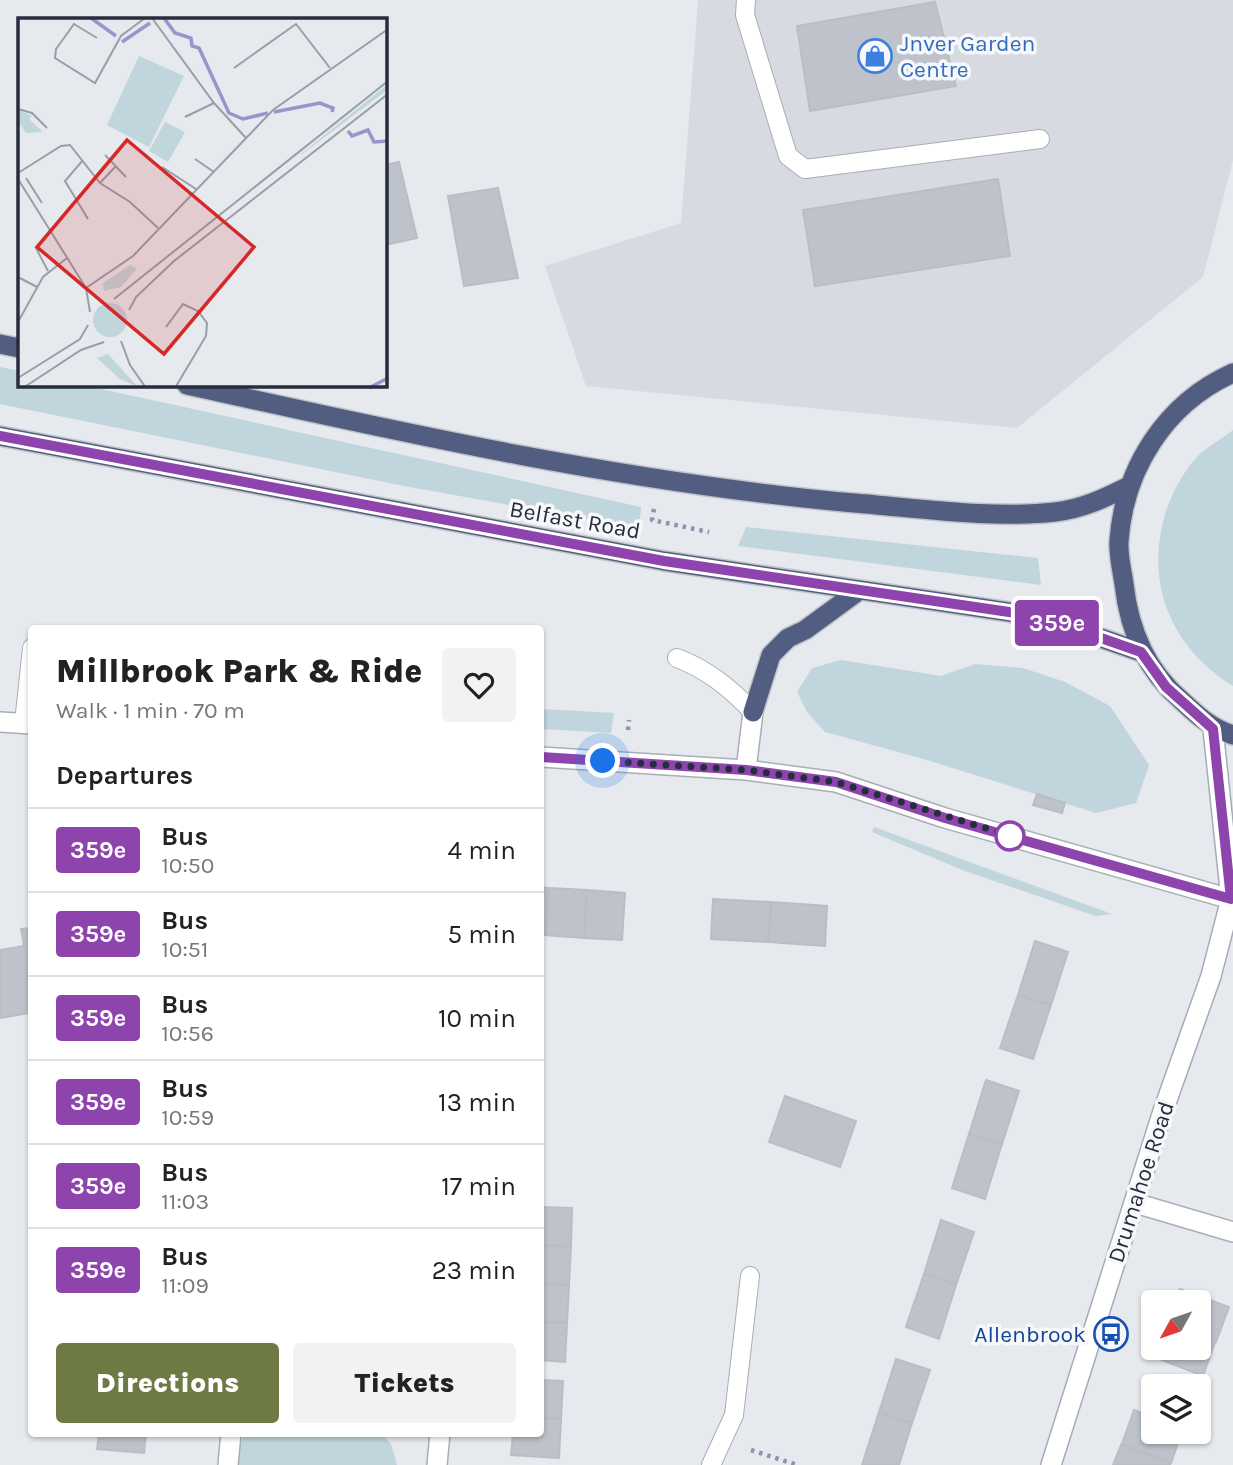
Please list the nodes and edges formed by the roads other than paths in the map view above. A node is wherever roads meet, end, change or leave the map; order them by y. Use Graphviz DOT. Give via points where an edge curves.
graph roads {
  1 [pos="746,0"];
  2 [pos="1040,139"];
  3 [pos="0,344"];
  4 [pos="18,348"];
  5 [pos="1233,373"];
  6 [pos="197,387"];
  7 [pos="0,436"];
  8 [pos="1129,486"];
  9 [pos="856,592"];
  10 [pos="1141,652"];
  11 [pos="677,658"];
  12 [pos="753,712"];
  13 [pos="0,722"];
  14 [pos="28,723"];
  15 [pos="1213,729"];
  16 [pos="1233,735"];
  17 [pos="544,757"];
  18 [pos="746,770"];
  19 [pos="1232,897"];
  20 [pos="1135,1203"];
  21 [pos="1233,1232"];
  22 [pos="750,1276"];
  23 [pos="231,1437"];
  24 [pos="440,1437"];
  25 [pos="228,1465"];
  26 [pos="437,1465"];
  27 [pos="711,1465"];
  28 [pos="1051,1465"];
  1 -- 2 [label="lane" via="745,15 788,156 805,169"];
  3 -- 4 [label="highway"];
  5 -- 8 [label="highway" via="1189,400 1163,425"];
  6 -- 8 [label="highway" via="550,461 778,496 912,508 1055,512 1091,505"];
  7 -- 9 [label="highway, Belfast Road"];
  8 -- 10 [label="highway" via="1119,542 1126,599"];
  9 -- 10 [label="highway, Belfast Road" via="1009,612 1061,624"];
  9 -- 12 [label="highway" via="788,638 771,655"];
  10 -- 15 [label="highway" via="1166,687"];
  11 -- 12 [label="lane" via="727,685"];
  12 -- 18 [label="street"];
  13 -- 14 [label="street"];
  15 -- 16 [label="highway"];
  15 -- 19 [label="street, Drumahoe Road"];
  17 -- 18 [label="street"];
  18 -- 19 [label="street" via="836,782 945,818"];
  19 -- 20 [label="street, Drumahoe Road" via="1211,976"];
  20 -- 21 [label="street"];
  20 -- 28 [label="street, Drumahoe Road"];
  22 -- 27 [label="lane" via="734,1415"];
  23 -- 25 [label="street"];
  24 -- 26 [label="street"];
}
